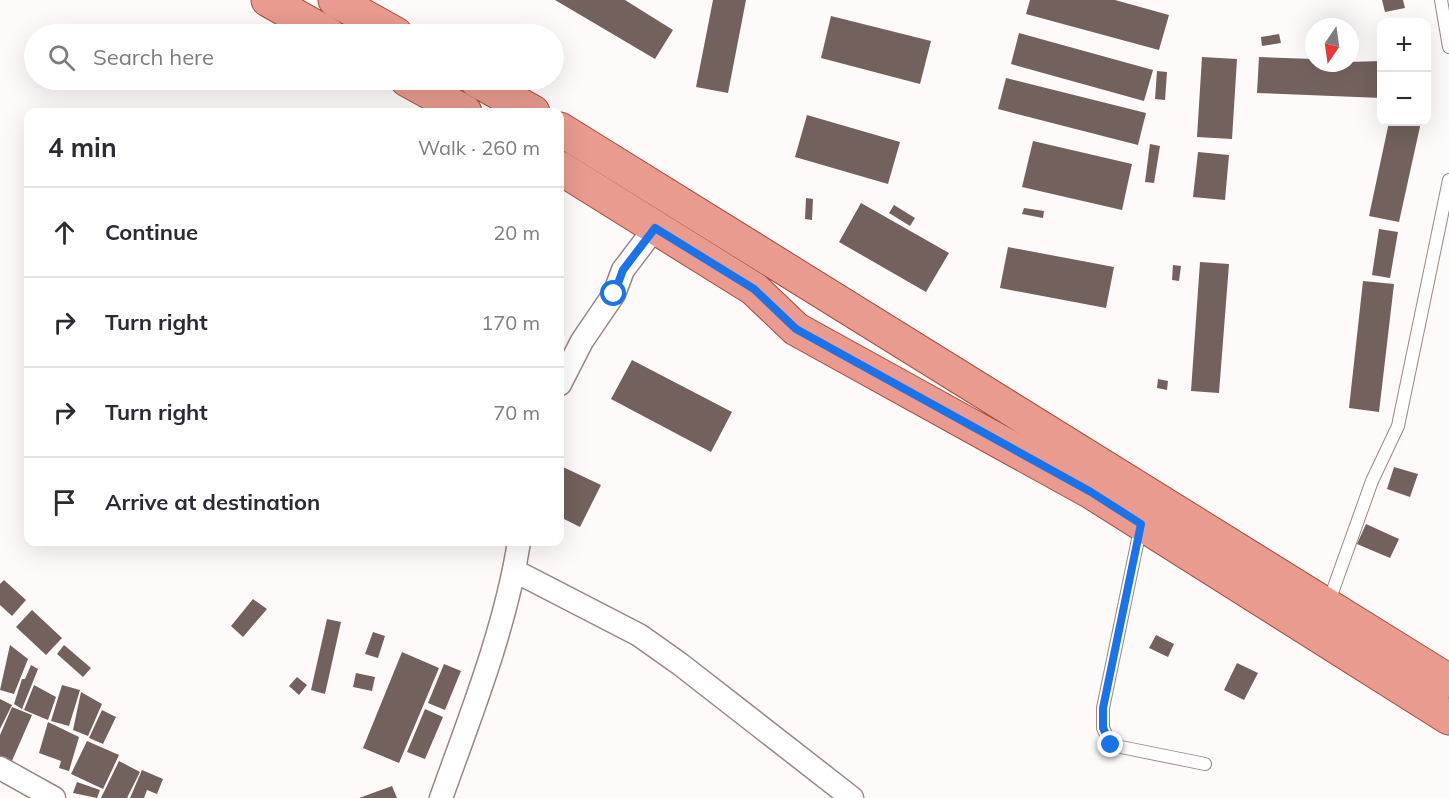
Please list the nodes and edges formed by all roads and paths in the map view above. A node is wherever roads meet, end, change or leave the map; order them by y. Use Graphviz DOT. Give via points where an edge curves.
graph roads {
  1 [pos="268,0"];
  2 [pos="335,0"];
  3 [pos="1441,0"];
  4 [pos="310,24"];
  5 [pos="378,24"];
  6 [pos="1449,47"];
  7 [pos="425,90"];
  8 [pos="494,90"];
  9 [pos="458,108"];
  10 [pos="526,108"];
  11 [pos="564,131"];
  12 [pos="564,171"];
  13 [pos="1449,180"];
  14 [pos="655,228"];
  15 [pos="564,376"];
  16 [pos="1141,524"];
  17 [pos="518,546"];
  18 [pos="515,571"];
  19 [pos="1328,605"];
  20 [pos="1449,681"];
  21 [pos="1449,718"];
  22 [pos="1205,764"];
  23 [pos="0,768"];
  24 [pos="54,798"];
  25 [pos="441,798"];
  26 [pos="852,798"];
  1 -- 4 [label="main road"];
  2 -- 5 [label="main road"];
  3 -- 6 [label="lane"];
  7 -- 9 [label="main road"];
  8 -- 10 [label="main road"];
  11 -- 19 [label="main road"];
  12 -- 14 [label="main road"];
  13 -- 19 [label="lane" via="1398,426 1372,481"];
  14 -- 15 [label="street" via="623,270 614,294"];
  14 -- 16 [label="main road" via="754,289 796,329 1091,492"];
  16 -- 21 [label="main road"];
  16 -- 22 [label="lane" via="1103,708 1103,728 1111,745"];
  17 -- 18 [label="street"];
  18 -- 25 [label="street" via="495,645"];
  18 -- 26 [label="street" via="639,635"];
  19 -- 20 [label="main road"];
  23 -- 24 [label="street"];
}
